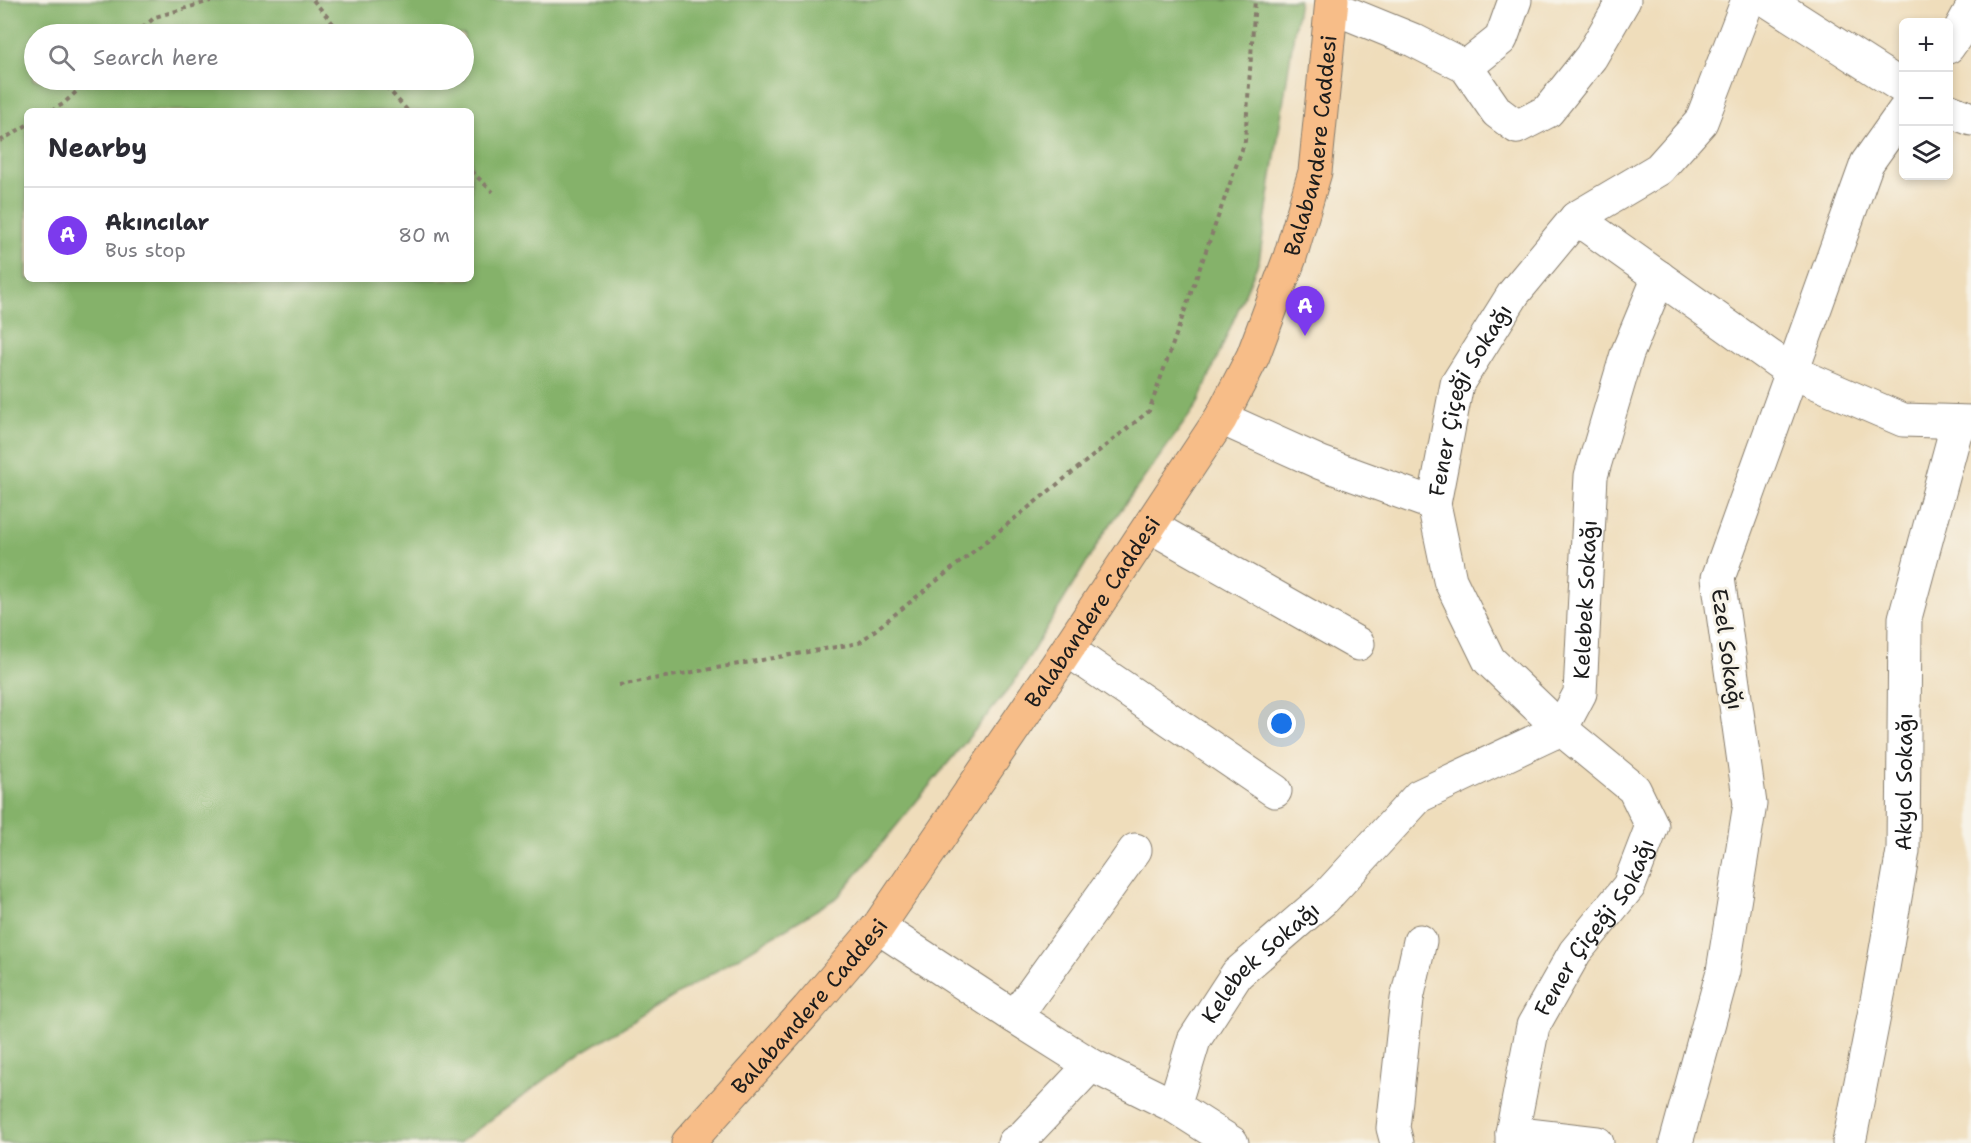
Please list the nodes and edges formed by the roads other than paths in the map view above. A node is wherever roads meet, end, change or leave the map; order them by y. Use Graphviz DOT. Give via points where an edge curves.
graph roads {
  1 [pos="1515,0"];
  2 [pos="1624,0"];
  3 [pos="1748,0"];
  4 [pos="1767,0"];
  5 [pos="1332,3"];
  6 [pos="1971,10"];
  7 [pos="1953,40"];
  8 [pos="1466,67"];
  9 [pos="1899,85"];
  10 [pos="1953,112"];
  11 [pos="1899,118"];
  12 [pos="1971,119"];
  13 [pos="1576,218"];
  14 [pos="1659,277"];
  15 [pos="1792,372"];
  16 [pos="1221,418"];
  17 [pos="1965,422"];
  18 [pos="1434,504"];
  19 [pos="1150,526"];
  20 [pos="1358,644"];
  21 [pos="1068,650"];
  22 [pos="1561,729"];
  23 [pos="1275,791"];
  24 [pos="1136,850"];
  25 [pos="878,927"];
  26 [pos="1420,941"];
  27 [pos="1015,1017"];
  28 [pos="1090,1065"];
  29 [pos="1174,1106"];
  30 [pos="1512,1138"];
  31 [pos="688,1143"];
  32 [pos="1014,1143"];
  33 [pos="1232,1143"];
  34 [pos="1397,1143"];
  35 [pos="1597,1143"];
  36 [pos="1676,1143"];
  37 [pos="1849,1143"];
  1 -- 8 [label="street" via="1501,39"];
  2 -- 8 [label="street" via="1591,57 1548,111 1517,127 1497,112"];
  3 -- 13 [label="street, Fener Çiçeği Sokağı" via="1701,122 1659,169"];
  4 -- 9 [label="street"];
  5 -- 8 [label="street"];
  5 -- 16 [label="main road, Balabandere Caddesi" via="1315,172 1290,257 1253,356"];
  6 -- 7 [label="street"];
  10 -- 12 [label="street"];
  11 -- 15 [label="street, Ezel Sokağı" via="1867,163"];
  13 -- 14 [label="street"];
  13 -- 18 [label="street, Fener Çiçeği Sokağı" via="1514,294 1457,384"];
  14 -- 15 [label="street"];
  14 -- 22 [label="street, Kelebek Sokağı" via="1627,354 1591,476 1580,693"];
  15 -- 17 [label="street" via="1903,420"];
  15 -- 36 [label="street, Ezel Sokağı" via="1718,578 1749,804 1723,971"];
  16 -- 18 [label="street" via="1321,463"];
  16 -- 19 [label="main road, Balabandere Caddesi"];
  17 -- 37 [label="street, Akyol Sokağı" via="1905,618 1903,851"];
  18 -- 22 [label="street, Fener Çiçeği Sokağı" via="1450,580 1489,660"];
  19 -- 20 [label="street"];
  19 -- 21 [label="main road, Balabandere Caddesi"];
  21 -- 23 [label="street"];
  21 -- 25 [label="main road, Balabandere Caddesi"];
  22 -- 29 [label="street, Kelebek Sokağı" via="1419,795 1325,898 1237,974 1194,1040"];
  22 -- 30 [label="street, Fener Çiçeği Sokağı" via="1634,789 1652,826 1629,886 1575,952 1533,1026"];
  24 -- 27 [label="street"];
  25 -- 27 [label="street"];
  25 -- 31 [label="main road, Balabandere Caddesi"];
  26 -- 34 [label="street" via="1405,1011 1393,1128"];
  27 -- 28 [label="street"];
  28 -- 29 [label="street"];
  28 -- 32 [label="street"];
  29 -- 33 [label="street"];
  30 -- 35 [label="street"];
}
